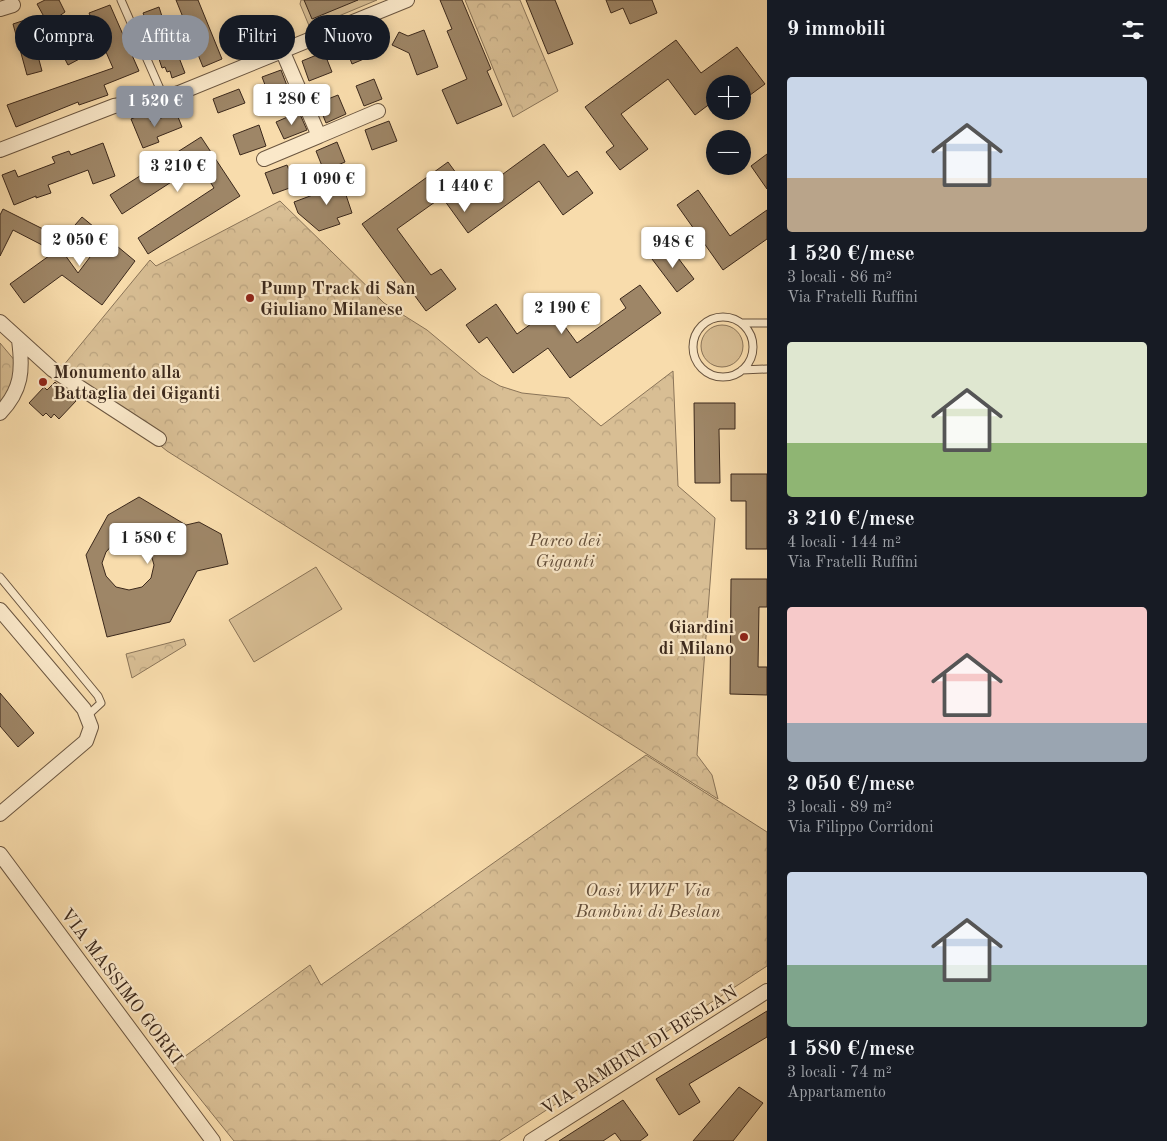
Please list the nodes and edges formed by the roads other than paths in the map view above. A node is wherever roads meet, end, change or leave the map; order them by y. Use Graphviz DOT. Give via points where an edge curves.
graph roads {
  1 [pos="122,0"];
  2 [pos="407,0"];
  3 [pos="295,45"];
  4 [pos="257,60"];
  5 [pos="286,60"];
  6 [pos="164,98"];
  7 [pos="378,111"];
  8 [pos="320,136"];
  9 [pos="0,150"];
  10 [pos="264,159"];
  11 [pos="0,322"];
  12 [pos="767,323"];
  13 [pos="742,324"];
  14 [pos="18,340"];
  15 [pos="767,369"];
  16 [pos="742,370"];
  17 [pos="0,413"];
  18 [pos="158,439"];
  19 [pos="0,577"];
  20 [pos="0,610"];
  21 [pos="88,716"];
  22 [pos="0,814"];
  23 [pos="0,854"];
  24 [pos="767,991"];
  25 [pos="213,1141"];
  26 [pos="532,1141"];
  1 -- 6 [label="lane"];
  2 -- 3 [label="street"];
  4 -- 6 [label="street"];
  5 -- 8 [label="street"];
  6 -- 9 [label="street" via="114,106"];
  7 -- 8 [label="street"];
  8 -- 10 [label="street"];
  11 -- 14 [label="street"];
  12 -- 13 [label="lane"];
  13 -- 16 [label="lane" via="752,338 753,347 748,364"];
  13 -- 16 [label="lane" via="727,317 712,319 699,328 693,346 698,364 705,371 724,377"];
  14 -- 17 [label="street" via="22,369 19,386"];
  14 -- 18 [label="street" via="53,370"];
  15 -- 16 [label="lane"];
  19 -- 21 [label="lane" via="98,696 101,703"];
  20 -- 21 [label="street"];
  21 -- 22 [label="street" via="90,731 86,741"];
  23 -- 25 [label="street, VIA MASSIMO GORKI"];
  24 -- 26 [label="street, VIA BAMBINI DI BESLAN"];
}
